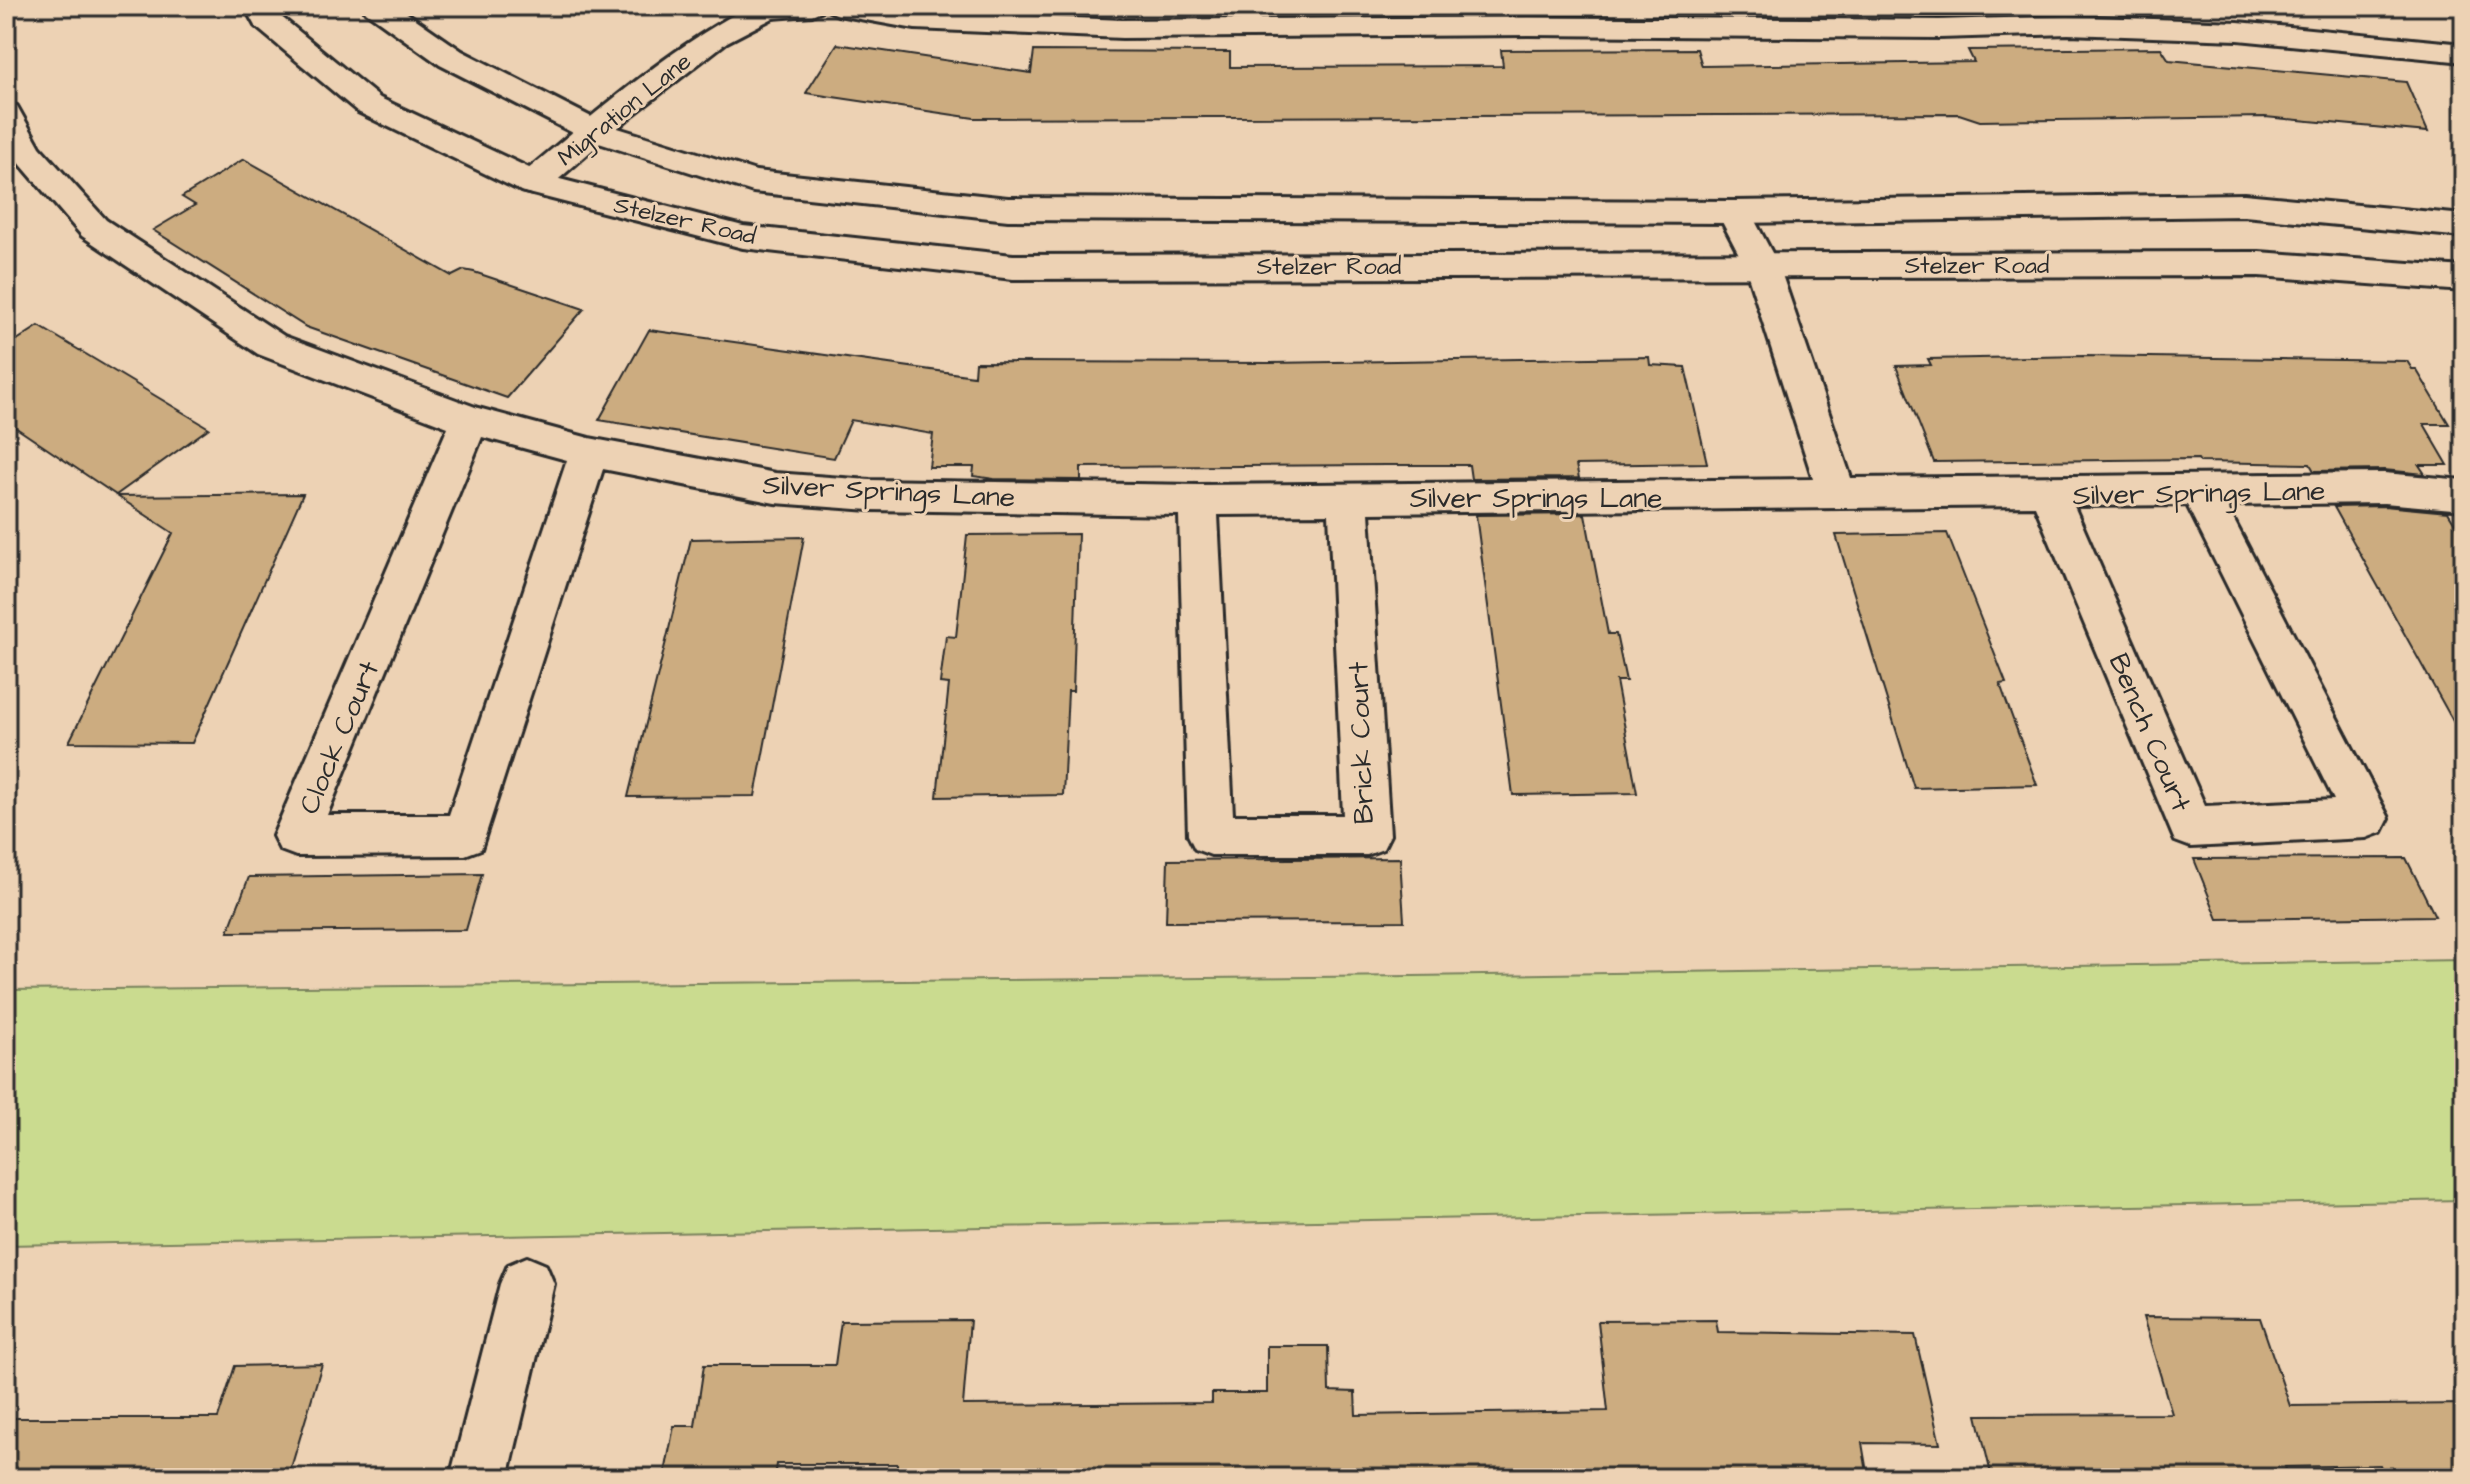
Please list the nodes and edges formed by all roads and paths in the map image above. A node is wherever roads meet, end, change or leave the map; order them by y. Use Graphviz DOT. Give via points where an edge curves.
graph roads {
  1 [pos="259,6"];
  2 [pos="377,6"];
  3 [pos="812,6"];
  4 [pos="838,6"];
  5 [pos="1527,16"];
  6 [pos="1652,16"];
  7 [pos="2063,16"];
  8 [pos="1123,17"];
  9 [pos="1241,17"];
  10 [pos="1935,17"];
  11 [pos="2351,18"];
  12 [pos="718,21"];
  13 [pos="2369,43"];
  14 [pos="2464,53"];
  15 [pos="6,113"];
  16 [pos="594,131"];
  17 [pos="533,183"];
  18 [pos="1734,212"];
  19 [pos="2464,226"];
  20 [pos="1762,266"];
  21 [pos="2464,279"];
  22 [pos="470,420"];
  23 [pos="589,452"];
  24 [pos="2200,492"];
  25 [pos="1837,494"];
  26 [pos="2049,494"];
  27 [pos="2464,495"];
  28 [pos="1348,498"];
  29 [pos="1198,500"];
  30 [pos="527,1284"];
  31 [pos="479,1478"];
  1 -- 17 [label="street, Stelzer Road" via="266,20 369,105"];
  2 -- 16 [label="street, Stelzer Road" via="451,58"];
  3 -- 12 [label="street, Migration Lane" via="767,9"];
  4 -- 8 [label="street" via="915,20"];
  5 -- 6 [label="street"];
  5 -- 9 [label="street"];
  6 -- 10 [label="street"];
  7 -- 10 [label="street"];
  7 -- 13 [label="street"];
  8 -- 9 [label="street"];
  11 -- 13 [label="street"];
  12 -- 16 [label="street, Migration Lane"];
  13 -- 14 [label="street"];
  15 -- 22 [label="street, Silver Springs Lane" via="26,152 48,179 94,228 141,261 271,345"];
  16 -- 17 [label="street, Migration Lane"];
  16 -- 18 [label="street, Stelzer Road" via="753,181 1008,209"];
  17 -- 20 [label="street, Stelzer Road" via="743,237 1013,267"];
  18 -- 19 [label="street, Stelzer Road" via="2244,205"];
  18 -- 20 [label="street"];
  20 -- 21 [label="street, Stelzer Road" via="2259,264"];
  20 -- 25 [label="street"];
  22 -- 23 [label="street, Silver Springs Lane"];
  22 -- 23 [label="street, Clock Court" via="296,836 465,835"];
  23 -- 29 [label="street, Silver Springs Lane" via="775,488 823,492"];
  24 -- 26 [label="street, Silver Springs Lane"];
  24 -- 26 [label="street, Bench Court" via="2366,818 2191,827"];
  24 -- 27 [label="street, Silver Springs Lane" via="2384,488"];
  25 -- 26 [label="street, Silver Springs Lane"];
  25 -- 28 [label="street, Silver Springs Lane"];
  28 -- 29 [label="street, Silver Springs Lane"];
  28 -- 29 [label="street, Brick Court" via="1367,835 1211,835"];
  30 -- 31 [label="street"];
}
